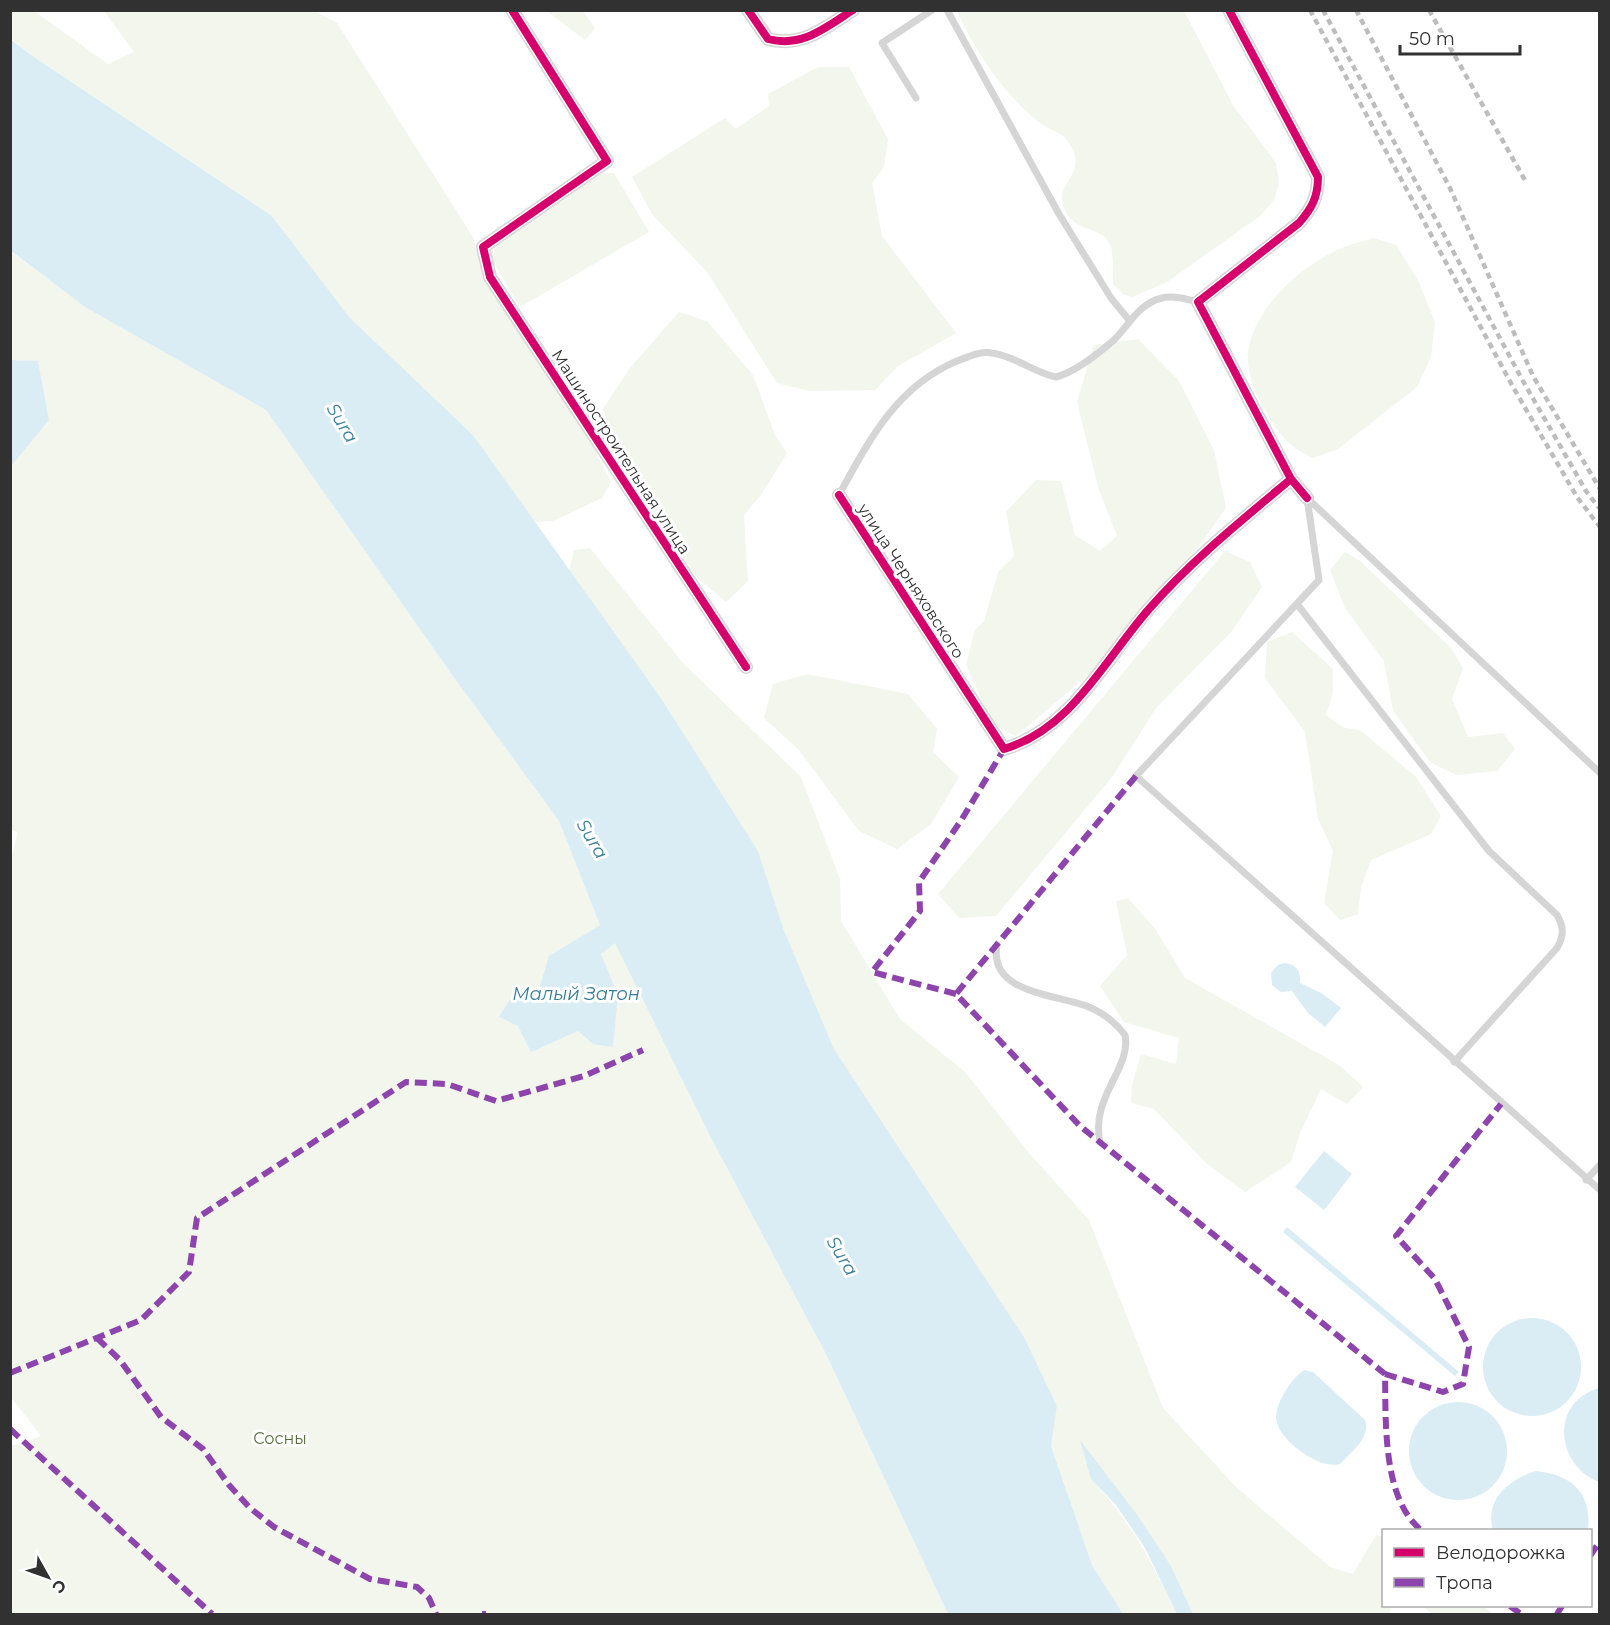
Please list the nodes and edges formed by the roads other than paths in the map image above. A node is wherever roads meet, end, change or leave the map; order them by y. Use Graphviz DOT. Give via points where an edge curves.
graph roads {
  1 [pos="512,10"];
  2 [pos="748,10"];
  3 [pos="853,10"];
  4 [pos="932,10"];
  5 [pos="947,10"];
  6 [pos="1229,10"];
  7 [pos="916,98"];
  8 [pos="1198,302"];
  9 [pos="1129,320"];
  10 [pos="1291,479"];
  11 [pos="839,495"];
  12 [pos="1307,498"];
  13 [pos="1297,604"];
  14 [pos="746,667"];
  15 [pos="1599,774"];
  16 [pos="997,945"];
  17 [pos="1454,1062"];
  18 [pos="1100,1142"];
  19 [pos="1599,1165"];
  20 [pos="1586,1180"];
  21 [pos="1599,1190"];
  1 -- 14 [label="street, Машиностроительная улица" via="607,161 483,248 490,277"];
  2 -- 3 [label="street" via="768,39 785,43 803,40"];
  4 -- 7 [label="lane" via="882,43"];
  5 -- 9 [label="lane" via="1059,214"];
  6 -- 8 [label="street" via="1318,177 1318,194 1299,223"];
  8 -- 9 [label="lane" via="1163,297"];
  8 -- 10 [label="street"];
  9 -- 11 [label="lane" via="1114,339 1066,375 1056,377 990,352 933,371 901,397"];
  10 -- 11 [label="street, улица Черняховского" via="1227,532 1149,608 1080,699 1023,743 1004,749"];
  10 -- 12 [label="street"];
  12 -- 13 [label="lane" via="1319,580"];
  12 -- 15 [label="lane"];
  13 -- 17 [label="lane" via="1489,851 1561,922 1563,930 1557,948"];
  13 -- 17 [label="lane" via="1136,776"];
  16 -- 18 [label="lane" via="994,958 1006,977 1031,991 1100,1012 1125,1035 1125,1055 1101,1105 1097,1126"];
  17 -- 20 [label="lane"];
  19 -- 20 [label="lane"];
  20 -- 21 [label="lane"];
}
